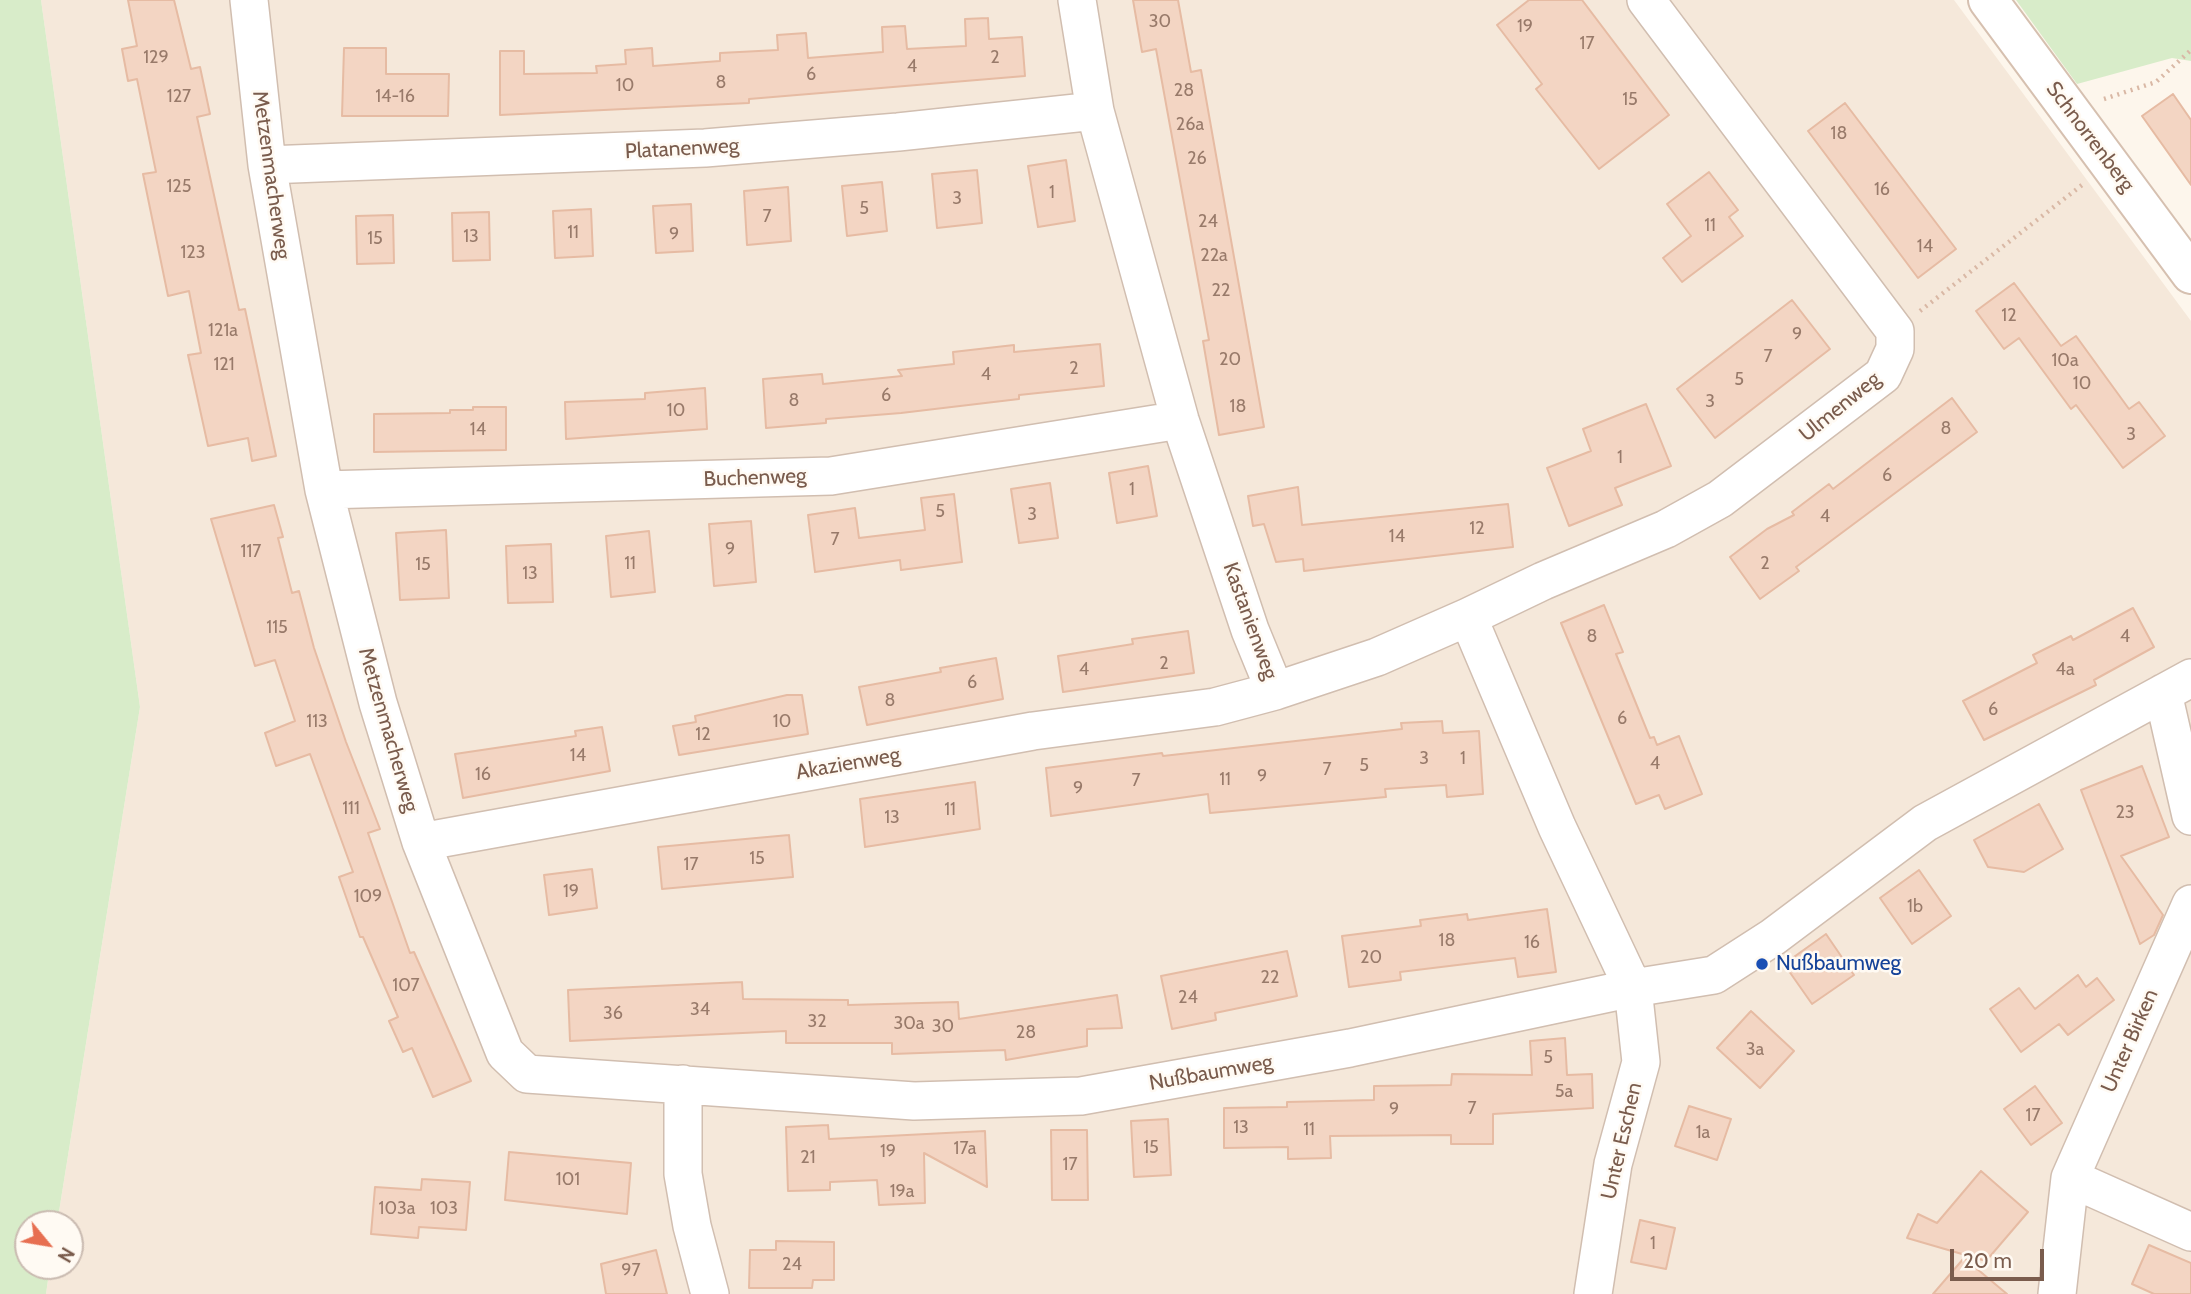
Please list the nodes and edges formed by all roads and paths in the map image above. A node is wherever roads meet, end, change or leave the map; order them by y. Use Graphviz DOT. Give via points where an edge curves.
graph roads {
  1 [pos="248,0"];
  2 [pos="1077,0"];
  3 [pos="1646,0"];
  4 [pos="1988,0"];
  5 [pos="2191,50"];
  6 [pos="2070,110"];
  7 [pos="1095,111"];
  8 [pos="2110,164"];
  9 [pos="267,165"];
  10 [pos="2191,274"];
  11 [pos="1895,331"];
  12 [pos="1180,420"];
  13 [pos="324,491"];
  14 [pos="1468,617"];
  15 [pos="2177,686"];
  16 [pos="1275,691"];
  17 [pos="2191,816"];
  18 [pos="421,842"];
  19 [pos="2191,904"];
  20 [pos="1633,988"];
  21 [pos="683,1084"];
  22 [pos="2070,1178"];
  23 [pos="2191,1232"];
  24 [pos="710,1294"];
  25 [pos="1593,1294"];
  26 [pos="2057,1294"];
  1 -- 9 [label="street, Metzenmacherweg"];
  2 -- 7 [label="street, Kastanienweg"];
  3 -- 11 [label="street"];
  4 -- 6 [label="main road, Schnorrenberg"];
  5 -- 6 [label="path" via="2156,82"];
  6 -- 8 [label="main road, Schnorrenberg"];
  7 -- 9 [label="street, Platanenweg" via="705,148"];
  7 -- 12 [label="street, Kastanienweg"];
  8 -- 10 [label="main road, Schnorrenberg"];
  8 -- 11 [label="path"];
  9 -- 13 [label="street, Metzenmacherweg"];
  11 -- 14 [label="street, Ulmenweg" via="1895,349 1883,375 1720,499 1667,529"];
  12 -- 13 [label="street, Buchenweg" via="831,476"];
  12 -- 16 [label="street, Kastanienweg"];
  13 -- 18 [label="street, Metzenmacherweg" via="378,703"];
  14 -- 16 [label="street, Kastanienweg" via="1377,657"];
  14 -- 20 [label="street" via="1557,827"];
  15 -- 17 [label="street"];
  15 -- 20 [label="street, Nußbaumweg" via="1925,823 1773,937 1714,975"];
  16 -- 18 [label="street, Akazienweg" via="1215,707 1033,732"];
  18 -- 21 [label="street, Metzenmacherweg" via="505,1053 527,1074"];
  19 -- 22 [label="street, Unter Birken"];
  20 -- 21 [label="street, Nußbaumweg" via="1350,1048 1082,1096 914,1101"];
  20 -- 25 [label="street, Unter Eschen" via="1641,1062 1614,1164"];
  21 -- 24 [label="street" via="683,1174"];
  22 -- 23 [label="street"];
  22 -- 26 [label="street, Unter Birken"];
}
